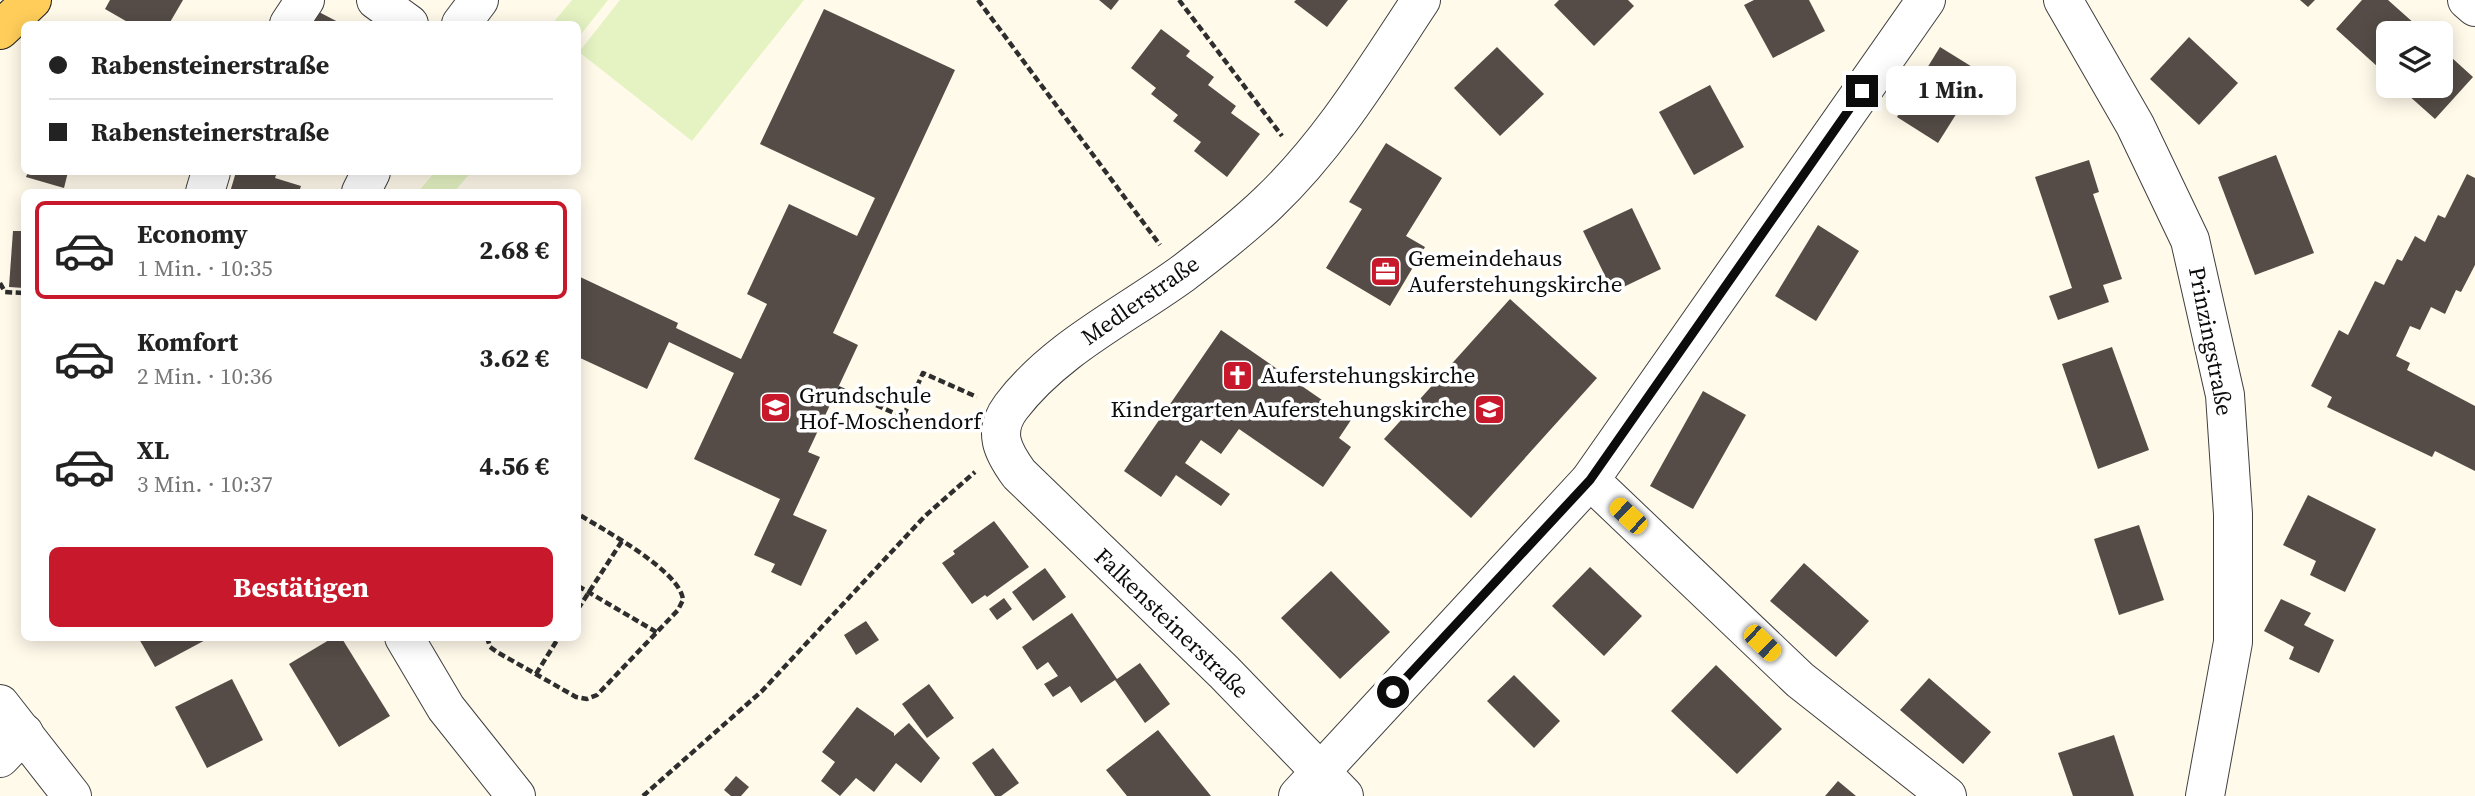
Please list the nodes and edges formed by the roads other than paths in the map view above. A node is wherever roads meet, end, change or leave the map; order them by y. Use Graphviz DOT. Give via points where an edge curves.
graph roads {
  1 [pos="33,0"];
  2 [pos="305,0"];
  3 [pos="376,0"];
  4 [pos="480,0"];
  5 [pos="1421,0"];
  6 [pos="1926,0"];
  7 [pos="2063,0"];
  8 [pos="2467,0"];
  9 [pos="2475,7"];
  10 [pos="291,21"];
  11 [pos="406,21"];
  12 [pos="463,21"];
  13 [pos="0,30"];
  14 [pos="1002,449"];
  15 [pos="1590,480"];
  16 [pos="406,641"];
  17 [pos="0,704"];
  18 [pos="12,745"];
  19 [pos="1321,787"];
  20 [pos="72,796"];
  21 [pos="516,796"];
  22 [pos="1947,796"];
  23 [pos="2205,796"];
  1 -- 13 [label="main road"];
  2 -- 10 [label="street"];
  3 -- 11 [label="street"];
  4 -- 12 [label="street"];
  5 -- 14 [label="street, Medlerstraße" via="1334,131 1304,165 1268,203 1181,274 1082,340 1010,408 1001,430"];
  6 -- 15 [label="street"];
  7 -- 23 [label="street, Prinzingstraße" via="2135,125 2190,240 2225,395 2233,514 2233,642"];
  8 -- 9 [label="street"];
  14 -- 19 [label="street, Falkensteinerstraße" via="1019,474"];
  15 -- 19 [label="street"];
  15 -- 22 [label="street" via="1800,680"];
  16 -- 21 [label="street" via="446,708"];
  17 -- 18 [label="street"];
  18 -- 20 [label="street"];
}
